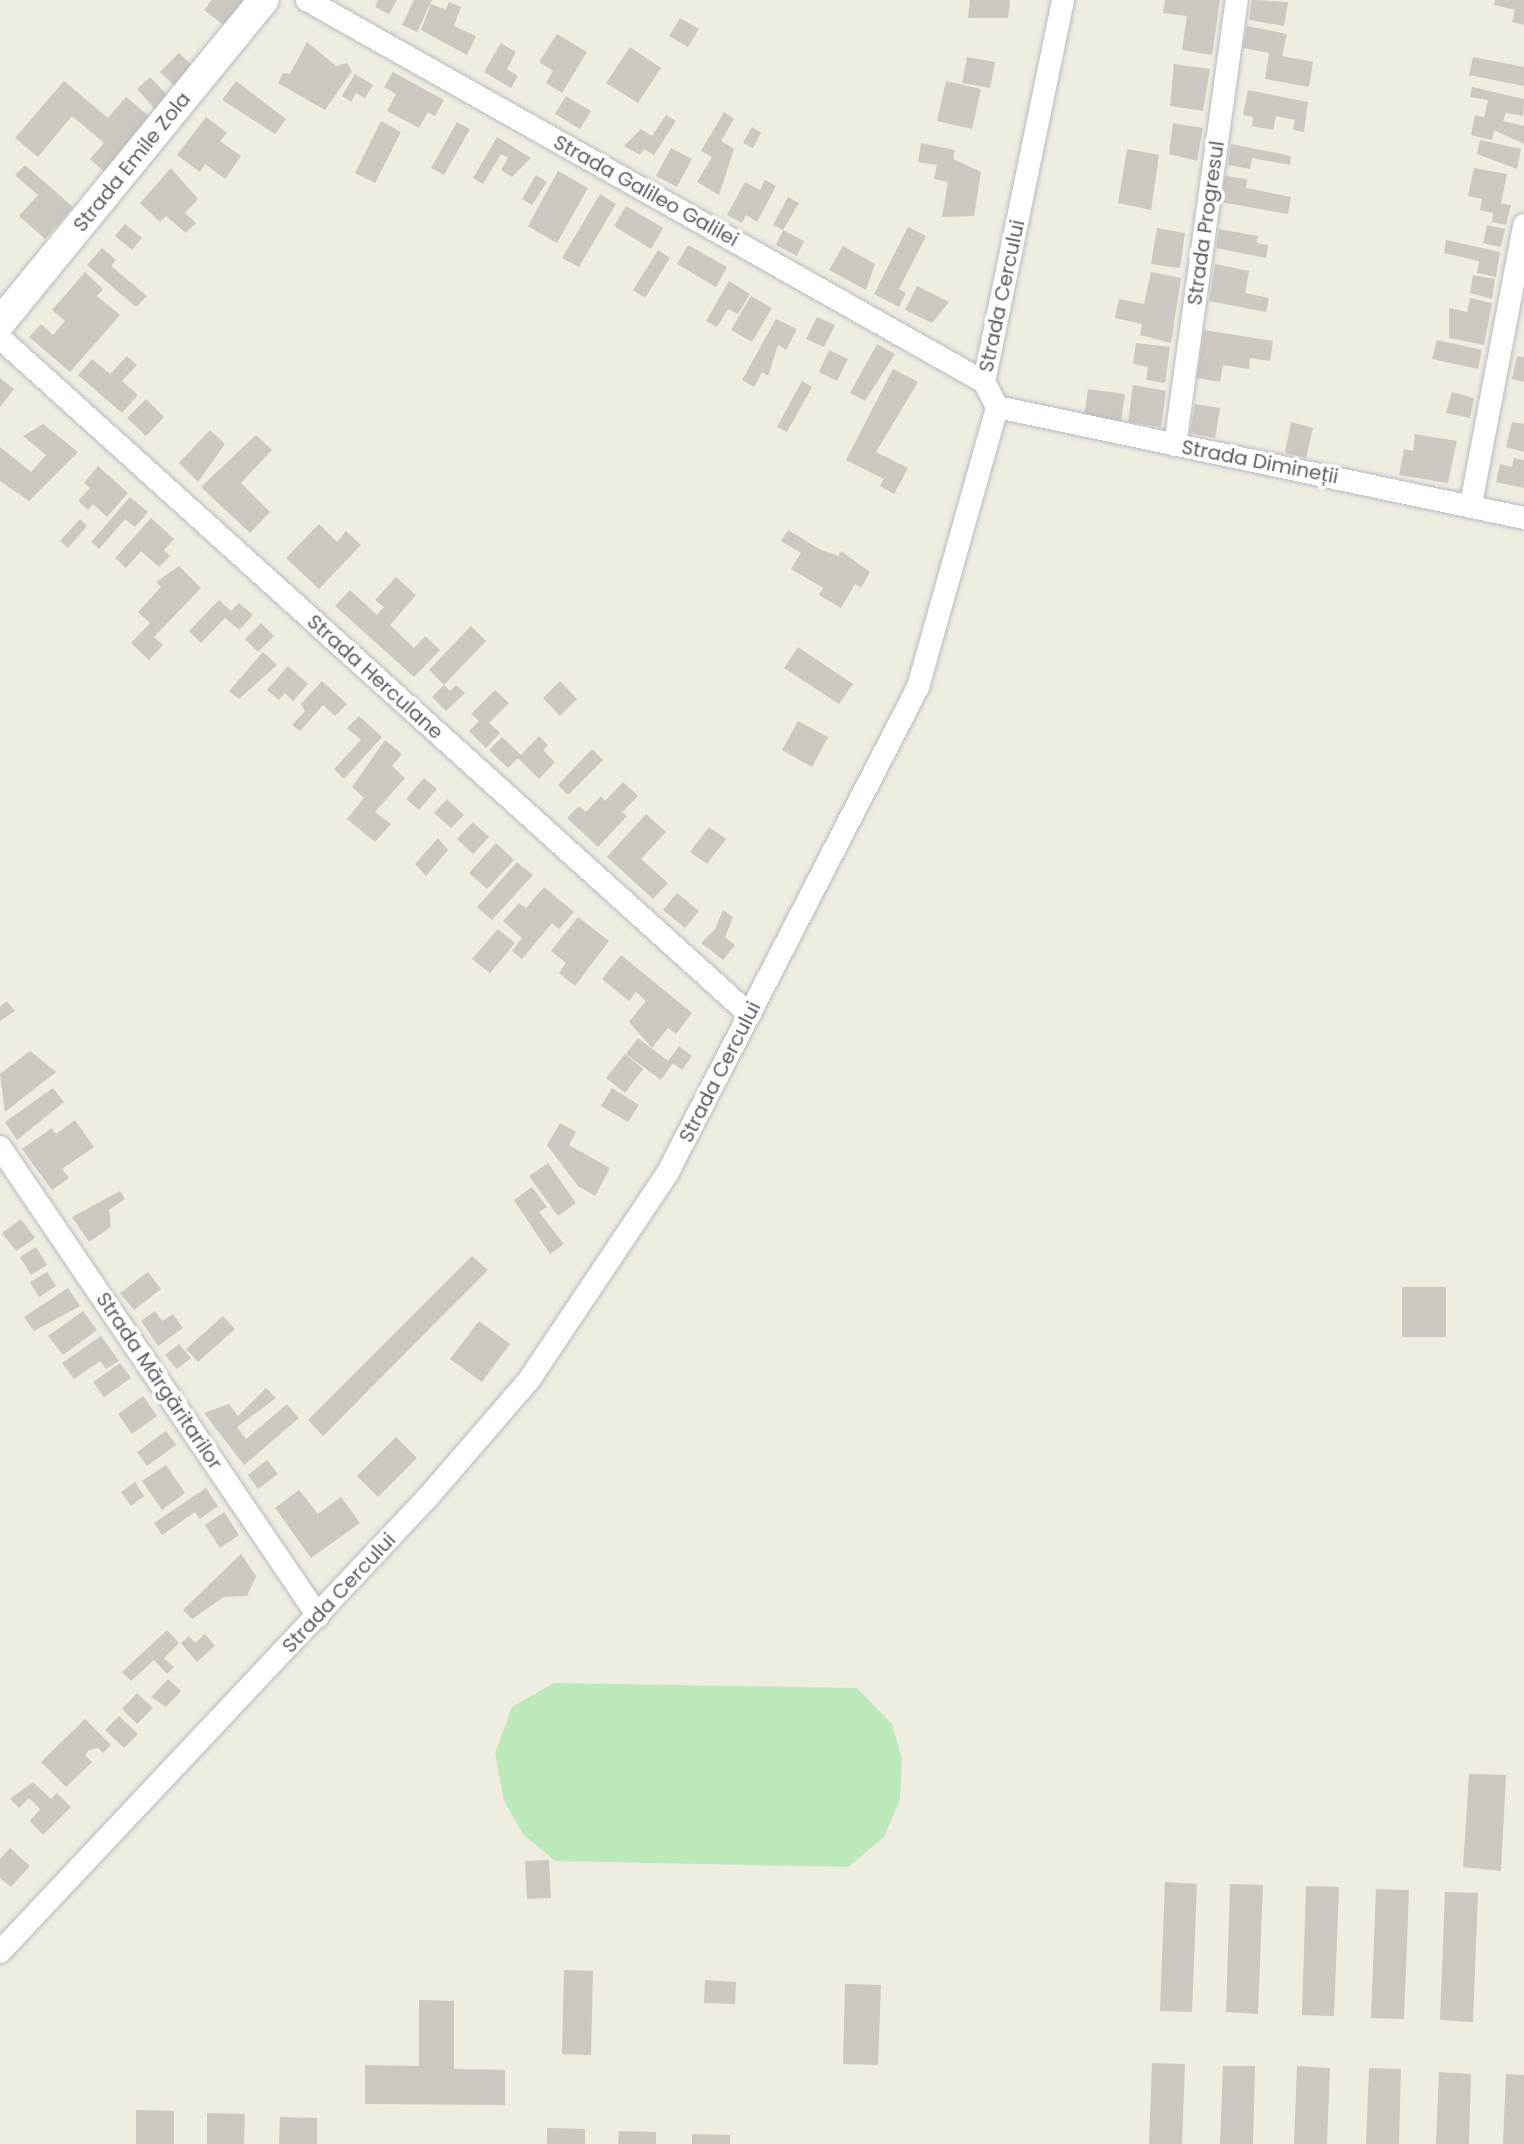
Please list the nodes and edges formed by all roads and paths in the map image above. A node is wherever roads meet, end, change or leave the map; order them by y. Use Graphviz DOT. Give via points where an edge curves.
graph roads {
  1 [pos="263,0"];
  2 [pos="307,0"];
  3 [pos="1063,0"];
  4 [pos="1237,0"];
  5 [pos="1524,225"];
  6 [pos="0,323"];
  7 [pos="0,338"];
  8 [pos="984,382"];
  9 [pos="997,407"];
  10 [pos="1175,445"];
  11 [pos="1471,504"];
  12 [pos="1524,518"];
  13 [pos="750,1015"];
  14 [pos="0,1147"];
  15 [pos="318,1616"];
  16 [pos="0,1952"];
  1 -- 6 [label="main road, Strada Emile Zola"];
  2 -- 8 [label="street, Strada Galileo Galilei"];
  3 -- 8 [label="street, Strada Cercului"];
  4 -- 10 [label="street, Strada Progresul"];
  5 -- 11 [label="street"];
  7 -- 13 [label="street, Strada Herculane"];
  8 -- 9 [label="street, Strada Cercului"];
  9 -- 10 [label="street, Strada Dimineții"];
  9 -- 13 [label="street, Strada Cercului" via="918,687"];
  10 -- 11 [label="street, Strada Dimineții"];
  11 -- 12 [label="street, Strada Dimineții"];
  13 -- 15 [label="street, Strada Cercului" via="667,1174 576,1316 458,1462"];
  14 -- 15 [label="street, Strada Mărgăritarilor"];
  15 -- 16 [label="street, Strada Cercului"];
}
